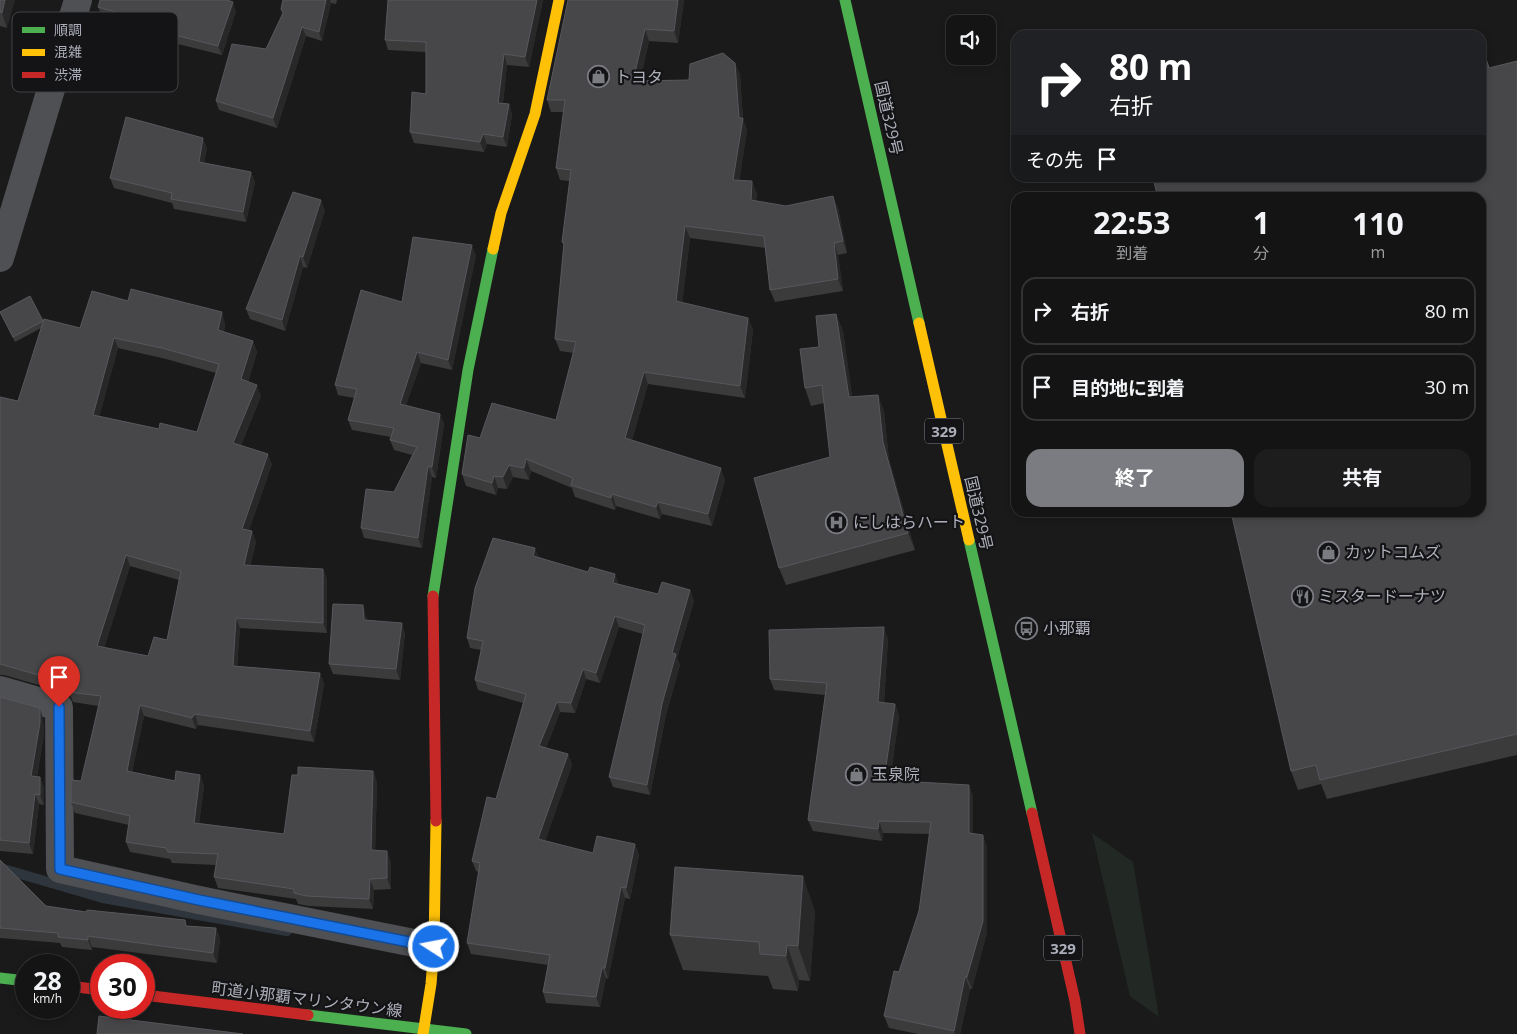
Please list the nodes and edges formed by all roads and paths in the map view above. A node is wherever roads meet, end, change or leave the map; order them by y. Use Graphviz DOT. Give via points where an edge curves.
graph roads {
  1 [pos="78,0"];
  2 [pos="559,0"];
  3 [pos="846,0"];
  4 [pos="74,12"];
  5 [pos="50,92"];
  6 [pos="0,258"];
  7 [pos="0,690"];
  8 [pos="434,947"];
  9 [pos="0,978"];
  10 [pos="15,980"];
  11 [pos="155,996"];
  12 [pos="423,1032"];
  13 [pos="466,1034"];
  14 [pos="1080,1034"];
  1 -- 4 [label="street"];
  2 -- 8 [label="main road" via="535,114 501,213 468,370 433,597"];
  3 -- 14 [label="main road, 国道329号 / 329"];
  5 -- 6 [label="street"];
  7 -- 8 [label="street" via="59,707 60,869"];
  8 -- 12 [label="main road"];
  9 -- 10 [label="main road"];
  11 -- 12 [label="main road, 町道小那覇マリンタウン線"];
  12 -- 13 [label="main road, 町道小那覇マリンタウン線"];
}
